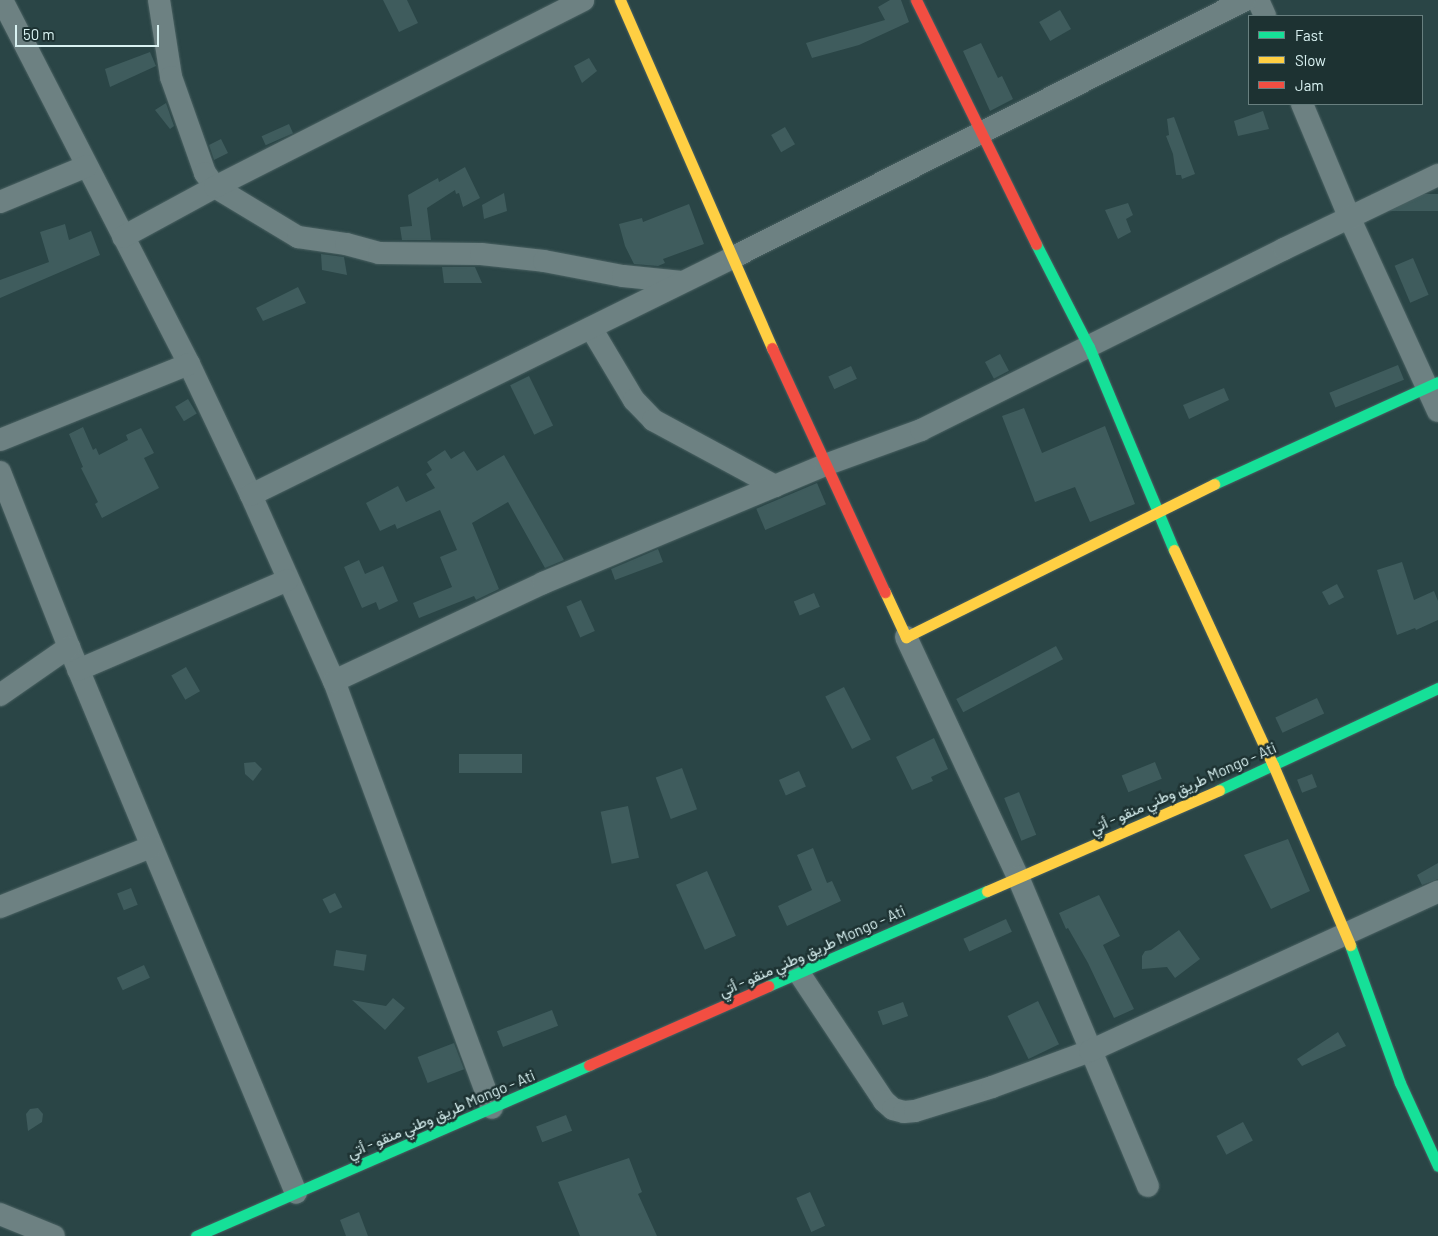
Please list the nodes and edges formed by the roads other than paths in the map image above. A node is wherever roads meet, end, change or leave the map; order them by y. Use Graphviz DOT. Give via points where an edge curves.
graph roads {
  1 [pos="2,0"];
  2 [pos="159,0"];
  3 [pos="583,0"];
  4 [pos="620,0"];
  5 [pos="916,0"];
  6 [pos="1245,0"];
  7 [pos="1258,0"];
  8 [pos="1265,15"];
  9 [pos="1302,105"];
  10 [pos="980,133"];
  11 [pos="87,166"];
  12 [pos="1438,175"];
  13 [pos="215,187"];
  14 [pos="0,202"];
  15 [pos="1350,219"];
  16 [pos="123,237"];
  17 [pos="732,258"];
  18 [pos="682,282"];
  19 [pos="591,328"];
  20 [pos="1089,347"];
  21 [pos="189,364"];
  22 [pos="1433,384"];
  23 [pos="1438,411"];
  24 [pos="0,440"];
  25 [pos="825,465"];
  26 [pos="0,472"];
  27 [pos="775,486"];
  28 [pos="251,495"];
  29 [pos="1157,512"];
  30 [pos="288,580"];
  31 [pos="906,637"];
  32 [pos="69,647"];
  33 [pos="78,670"];
  34 [pos="334,681"];
  35 [pos="1438,688"];
  36 [pos="0,695"];
  37 [pos="1273,764"];
  38 [pos="151,847"];
  39 [pos="1018,877"];
  40 [pos="1438,892"];
  41 [pos="0,907"];
  42 [pos="1346,934"];
  43 [pos="799,973"];
  44 [pos="1090,1051"];
  45 [pos="492,1108"];
  46 [pos="1438,1166"];
  47 [pos="1148,1186"];
  48 [pos="296,1193"];
  49 [pos="0,1214"];
  50 [pos="54,1236"];
  51 [pos="196,1236"];
  1 -- 11 [label="street"];
  2 -- 13 [label="street" via="171,77 205,172"];
  3 -- 13 [label="street"];
  4 -- 17 [label="street"];
  5 -- 10 [label="street"];
  6 -- 10 [label="street"];
  7 -- 8 [label="street"];
  9 -- 15 [label="street"];
  10 -- 17 [label="street"];
  10 -- 20 [label="street"];
  11 -- 14 [label="street"];
  11 -- 16 [label="street"];
  12 -- 15 [label="street"];
  13 -- 16 [label="street"];
  13 -- 18 [label="street" via="298,237 379,253 480,254"];
  15 -- 20 [label="street"];
  15 -- 22 [label="street"];
  16 -- 21 [label="street"];
  17 -- 18 [label="street"];
  17 -- 25 [label="street"];
  18 -- 19 [label="street"];
  19 -- 27 [label="street" via="634,400 653,420"];
  19 -- 28 [label="street"];
  20 -- 25 [label="street" via="921,430"];
  20 -- 29 [label="street"];
  21 -- 24 [label="street"];
  21 -- 28 [label="street"];
  22 -- 23 [label="street"];
  22 -- 29 [label="street"];
  25 -- 27 [label="street"];
  25 -- 31 [label="street"];
  26 -- 32 [label="street"];
  27 -- 34 [label="street" via="543,583"];
  28 -- 30 [label="street"];
  29 -- 31 [label="street"];
  29 -- 37 [label="street"];
  30 -- 33 [label="street"];
  30 -- 34 [label="street"];
  31 -- 39 [label="street"];
  32 -- 33 [label="street"];
  32 -- 36 [label="street"];
  33 -- 38 [label="street"];
  34 -- 45 [label="street"];
  35 -- 37 [label="street, طريق وطني منقو - أتي Mongo - Ati"];
  37 -- 39 [label="street, طريق وطني منقو - أتي Mongo - Ati"];
  37 -- 42 [label="street"];
  38 -- 41 [label="street"];
  38 -- 48 [label="street"];
  39 -- 43 [label="street, طريق وطني منقو - أتي Mongo - Ati"];
  39 -- 44 [label="street"];
  40 -- 42 [label="street"];
  42 -- 44 [label="street"];
  42 -- 46 [label="street" via="1400,1083"];
  43 -- 44 [label="street" via="884,1101 899,1111 915,1111 992,1087"];
  43 -- 45 [label="street, طريق وطني منقو - أتي Mongo - Ati"];
  44 -- 47 [label="street"];
  45 -- 48 [label="street, طريق وطني منقو - أتي Mongo - Ati"];
  48 -- 51 [label="street, طريق وطني منقو - أتي Mongo - Ati"];
  49 -- 50 [label="street"];
}
